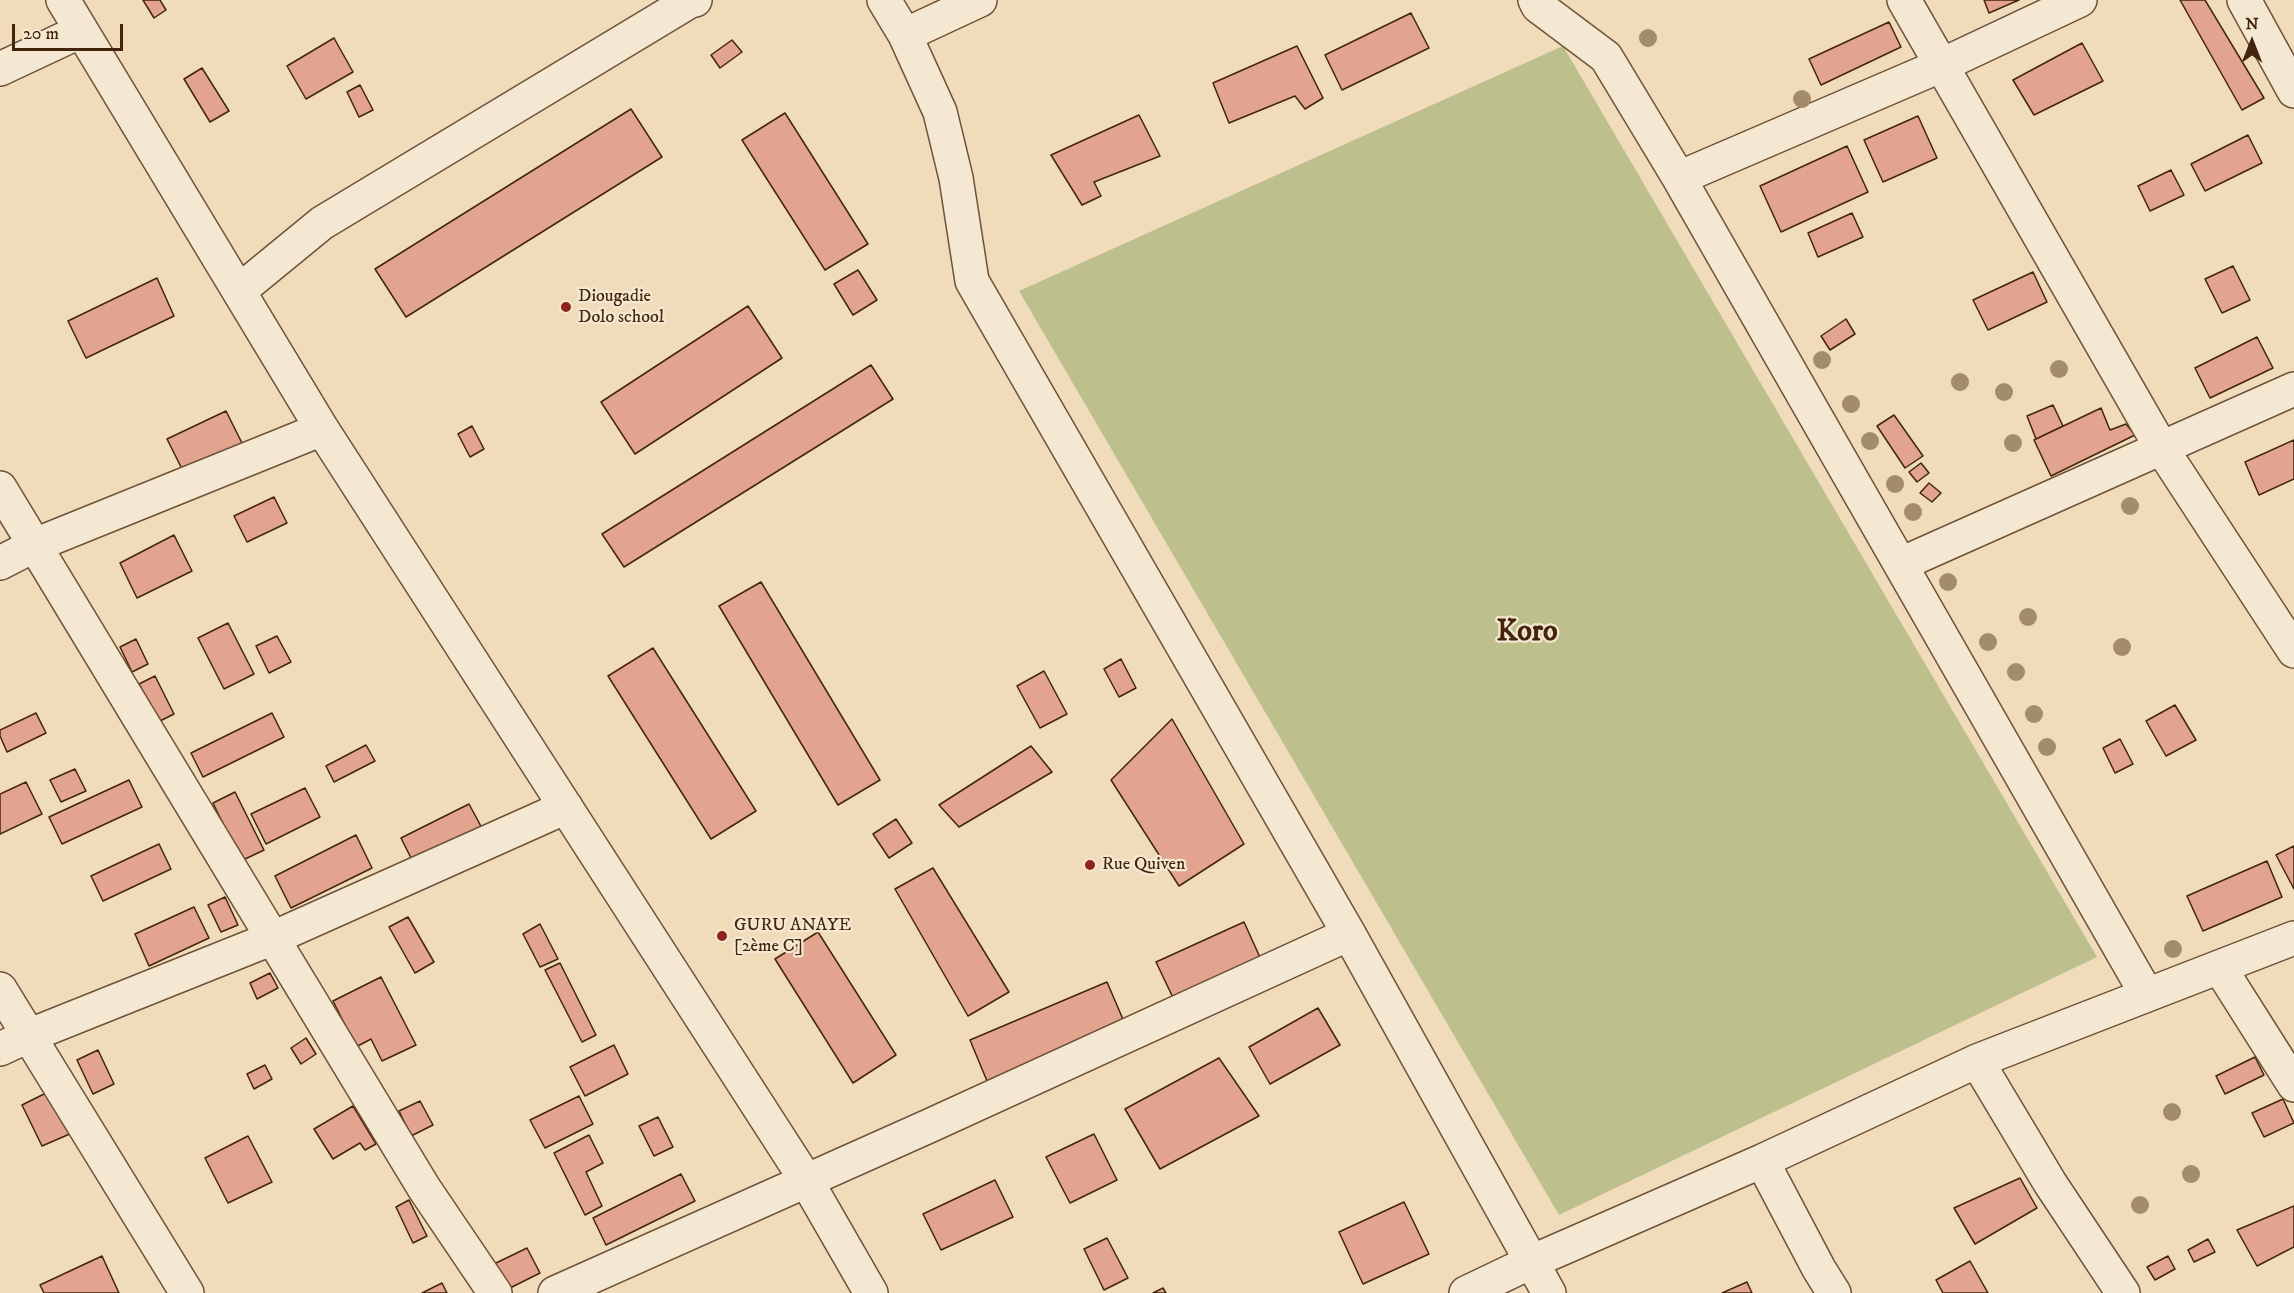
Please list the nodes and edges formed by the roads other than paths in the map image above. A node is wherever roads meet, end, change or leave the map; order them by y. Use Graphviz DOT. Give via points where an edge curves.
graph roads {
  1 [pos="63,0"];
  2 [pos="695,0"];
  3 [pos="884,0"];
  4 [pos="980,0"];
  5 [pos="1535,0"];
  6 [pos="1904,0"];
  7 [pos="2080,0"];
  8 [pos="2244,0"];
  9 [pos="81,31"];
  10 [pos="905,35"];
  11 [pos="1942,65"];
  12 [pos="0,69"];
  13 [pos="2294,91"];
  14 [pos="1679,178"];
  15 [pos="239,291"];
  16 [pos="2294,390"];
  17 [pos="322,429"];
  18 [pos="2162,449"];
  19 [pos="0,488"];
  20 [pos="35,545"];
  21 [pos="0,563"];
  22 [pos="1901,564"];
  23 [pos="2294,651"];
  24 [pos="566,807"];
  25 [pos="1349,934"];
  26 [pos="273,938"];
  27 [pos="2294,938"];
  28 [pos="2220,968"];
  29 [pos="0,989"];
  30 [pos="2147,995"];
  31 [pos="14,1042"];
  32 [pos="1977,1061"];
  33 [pos="2294,1085"];
  34 [pos="1762,1161"];
  35 [pos="806,1180"];
  36 [pos="1531,1262"];
  37 [pos="187,1293"];
  38 [pos="495,1293"];
  39 [pos="555,1293"];
  40 [pos="871,1293"];
  41 [pos="1466,1293"];
  42 [pos="1549,1293"];
  43 [pos="1834,1293"];
  44 [pos="2123,1293"];
  1 -- 9 [label="street"];
  2 -- 15 [label="street" via="322,223"];
  3 -- 10 [label="street"];
  4 -- 10 [label="street"];
  5 -- 14 [label="street" via="1606,57"];
  6 -- 11 [label="street"];
  7 -- 11 [label="street"];
  8 -- 13 [label="street"];
  9 -- 12 [label="street"];
  9 -- 15 [label="street"];
  10 -- 25 [label="street" via="940,112 956,178 972,281"];
  11 -- 14 [label="street"];
  11 -- 18 [label="street"];
  14 -- 22 [label="street"];
  15 -- 17 [label="street"];
  16 -- 18 [label="street"];
  17 -- 20 [label="street"];
  17 -- 24 [label="street"];
  18 -- 22 [label="street"];
  18 -- 23 [label="street"];
  19 -- 20 [label="street"];
  20 -- 21 [label="street"];
  20 -- 26 [label="street"];
  22 -- 30 [label="street"];
  24 -- 26 [label="street"];
  24 -- 35 [label="street"];
  25 -- 35 [label="street"];
  25 -- 36 [label="street"];
  26 -- 31 [label="street"];
  26 -- 38 [label="street" via="424,1188"];
  27 -- 28 [label="street"];
  28 -- 30 [label="street"];
  28 -- 33 [label="street"];
  29 -- 31 [label="street"];
  30 -- 32 [label="street"];
  31 -- 37 [label="street"];
  32 -- 34 [label="street"];
  32 -- 44 [label="street" via="2050,1183"];
  34 -- 36 [label="street"];
  34 -- 43 [label="street"];
  35 -- 39 [label="street"];
  35 -- 40 [label="street"];
  36 -- 41 [label="street"];
  36 -- 42 [label="street"];
}
